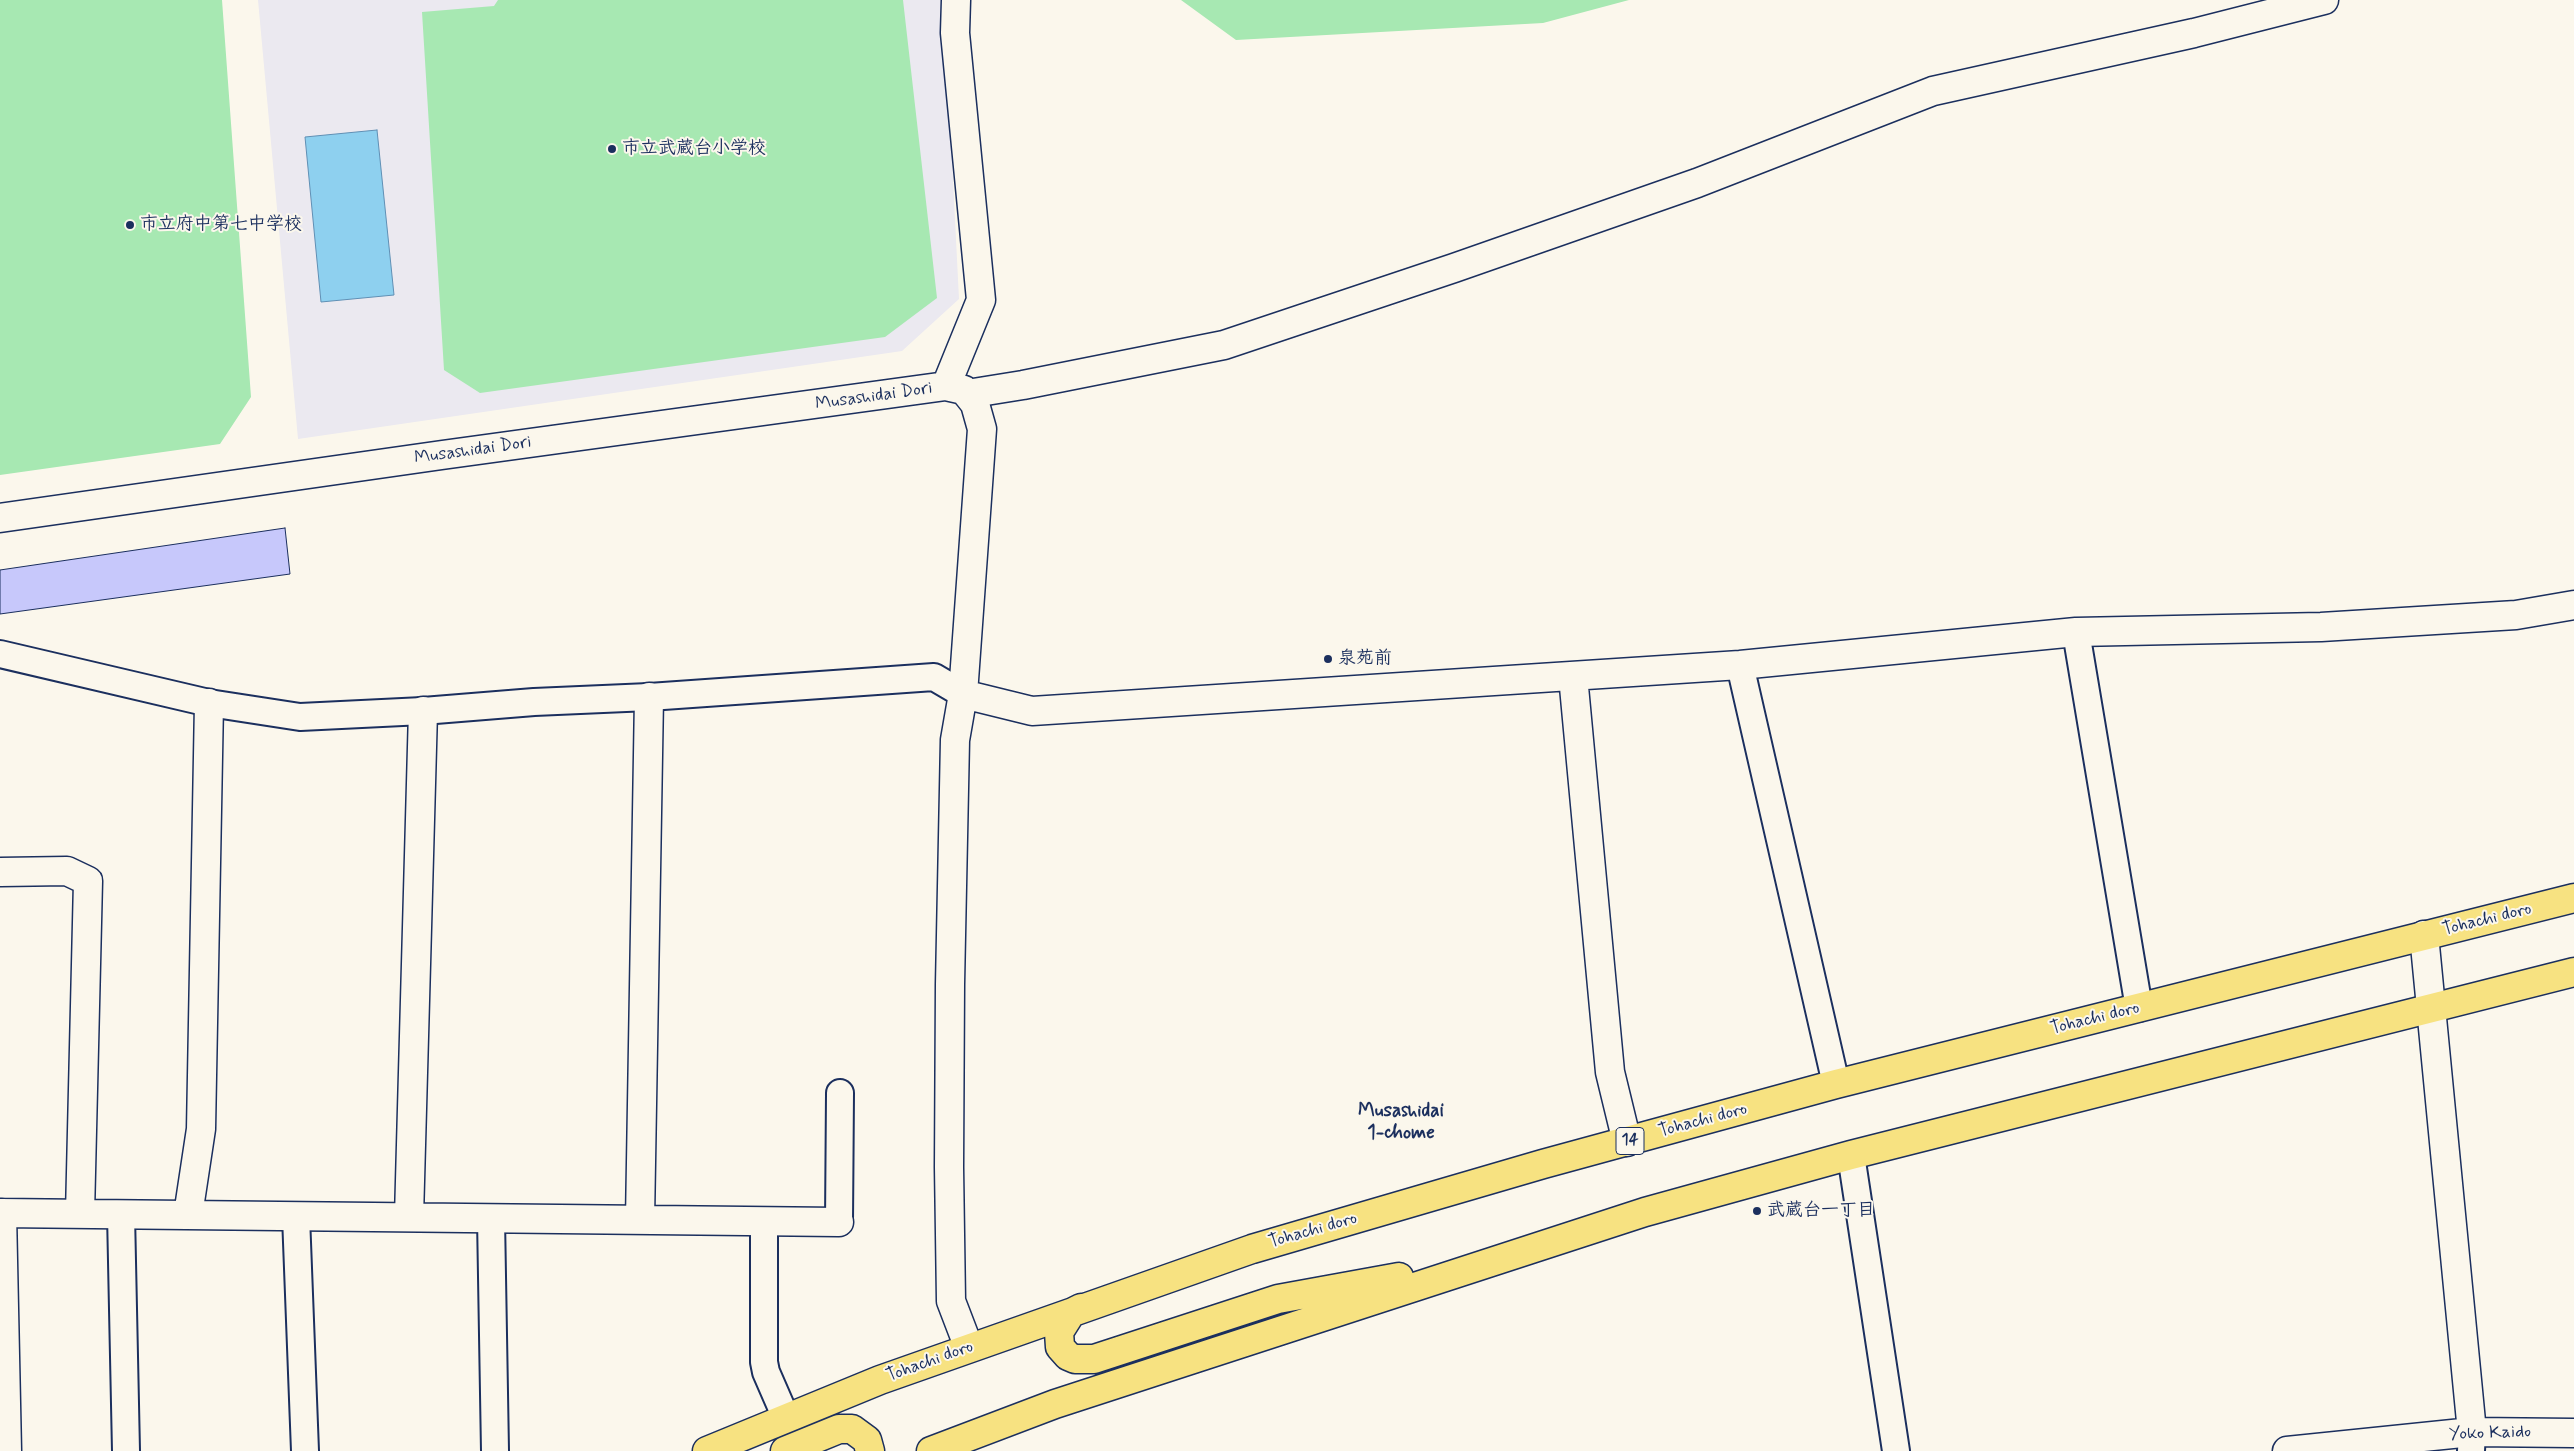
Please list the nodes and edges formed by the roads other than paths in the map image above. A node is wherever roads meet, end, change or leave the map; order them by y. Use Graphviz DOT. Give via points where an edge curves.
graph roads {
  1 [pos="956,0"];
  2 [pos="2324,0"];
  3 [pos="956,390"];
  4 [pos="0,518"];
  5 [pos="2574,605"];
  6 [pos="2076,632"];
  7 [pos="0,654"];
  8 [pos="1740,665"];
  9 [pos="1573,676"];
  10 [pos="962,694"];
  11 [pos="649,697"];
  12 [pos="209,703"];
  13 [pos="423,711"];
  14 [pos="0,872"];
  15 [pos="2574,898"];
  16 [pos="2424,935"];
  17 [pos="2574,972"];
  18 [pos="2140,1008"];
  19 [pos="2429,1008"];
  20 [pos="1836,1084"];
  21 [pos="840,1093"];
  22 [pos="1627,1142"];
  23 [pos="1851,1155"];
  24 [pos="1,1213"];
  25 [pos="80,1214"];
  26 [pos="121,1214"];
  27 [pos="188,1215"];
  28 [pos="296,1216"];
  29 [pos="409,1217"];
  30 [pos="491,1218"];
  31 [pos="640,1220"];
  32 [pos="764,1222"];
  33 [pos="839,1222"];
  34 [pos="1504,1258"];
  35 [pos="1081,1308"];
  36 [pos="969,1348"];
  37 [pos="786,1418"];
  38 [pos="2574,1433"];
  39 [pos="2472,1441"];
  40 [pos="960,1445"];
  41 [pos="7,1451"];
  42 [pos="126,1451"];
  43 [pos="305,1451"];
  44 [pos="495,1451"];
  45 [pos="707,1451"];
  46 [pos="785,1451"];
  47 [pos="870,1451"];
  48 [pos="931,1451"];
  49 [pos="1896,1451"];
  50 [pos="2287,1451"];
  1 -- 3 [label="street" via="955,33 981,300"];
  2 -- 3 [label="street, Musashidai Dori" via="2194,33 1932,91 1688,186 1224,345 1023,385"];
  3 -- 4 [label="street, Musashidai Dori" via="442,455"];
  3 -- 10 [label="street" via="975,404 982,429"];
  5 -- 6 [label="street" via="2516,615 2321,628"];
  6 -- 8 [label="street"];
  6 -- 18 [label="lane"];
  7 -- 12 [label="lane"];
  8 -- 9 [label="street"];
  8 -- 20 [label="lane"];
  9 -- 10 [label="street" via="1032,711"];
  9 -- 22 [label="street" via="1610,1072"];
  10 -- 11 [label="lane" via="934,677"];
  10 -- 36 [label="street" via="955,740 949,1167 951,1301"];
  11 -- 13 [label="lane"];
  11 -- 31 [label="street"];
  12 -- 13 [label="lane" via="300,717"];
  12 -- 27 [label="street" via="201,1129"];
  13 -- 29 [label="street"];
  14 -- 25 [label="street" via="67,871 88,881"];
  15 -- 16 [label="main road, Tohachi doro / 14"];
  16 -- 18 [label="main road, Tohachi doro / 14"];
  16 -- 19 [label="street"];
  17 -- 19 [label="main road"];
  18 -- 20 [label="main road, Tohachi doro / 14"];
  19 -- 23 [label="main road"];
  19 -- 39 [label="street"];
  20 -- 22 [label="main road, Tohachi doro / 14"];
  21 -- 33 [label="lane"];
  22 -- 35 [label="main road, Tohachi doro / 14" via="1252,1249"];
  23 -- 34 [label="main road" via="1645,1212"];
  23 -- 49 [label="lane"];
  24 -- 25 [label="street"];
  24 -- 41 [label="street"];
  25 -- 26 [label="street"];
  26 -- 27 [label="street"];
  26 -- 42 [label="lane"];
  27 -- 28 [label="street"];
  28 -- 29 [label="street"];
  28 -- 43 [label="lane"];
  29 -- 30 [label="street"];
  30 -- 31 [label="street"];
  30 -- 44 [label="lane"];
  31 -- 32 [label="street"];
  32 -- 33 [label="street"];
  32 -- 37 [label="lane" via="764,1362"];
  34 -- 35 [label="main road" via="1278,1299 1094,1359 1076,1360 1060,1347 1059,1332 1071,1313"];
  34 -- 40 [label="main road" via="1055,1404"];
  35 -- 36 [label="main road, Tohachi doro / 14"];
  36 -- 37 [label="main road, Tohachi doro / 14"];
  37 -- 45 [label="main road, Tohachi doro / 14"];
  38 -- 39 [label="street, Yoko Kaido"];
  39 -- 50 [label="street, Yoko Kaido"];
  40 -- 48 [label="main road"];
  46 -- 47 [label="main road" via="839,1429 852,1429 862,1434"];
}
